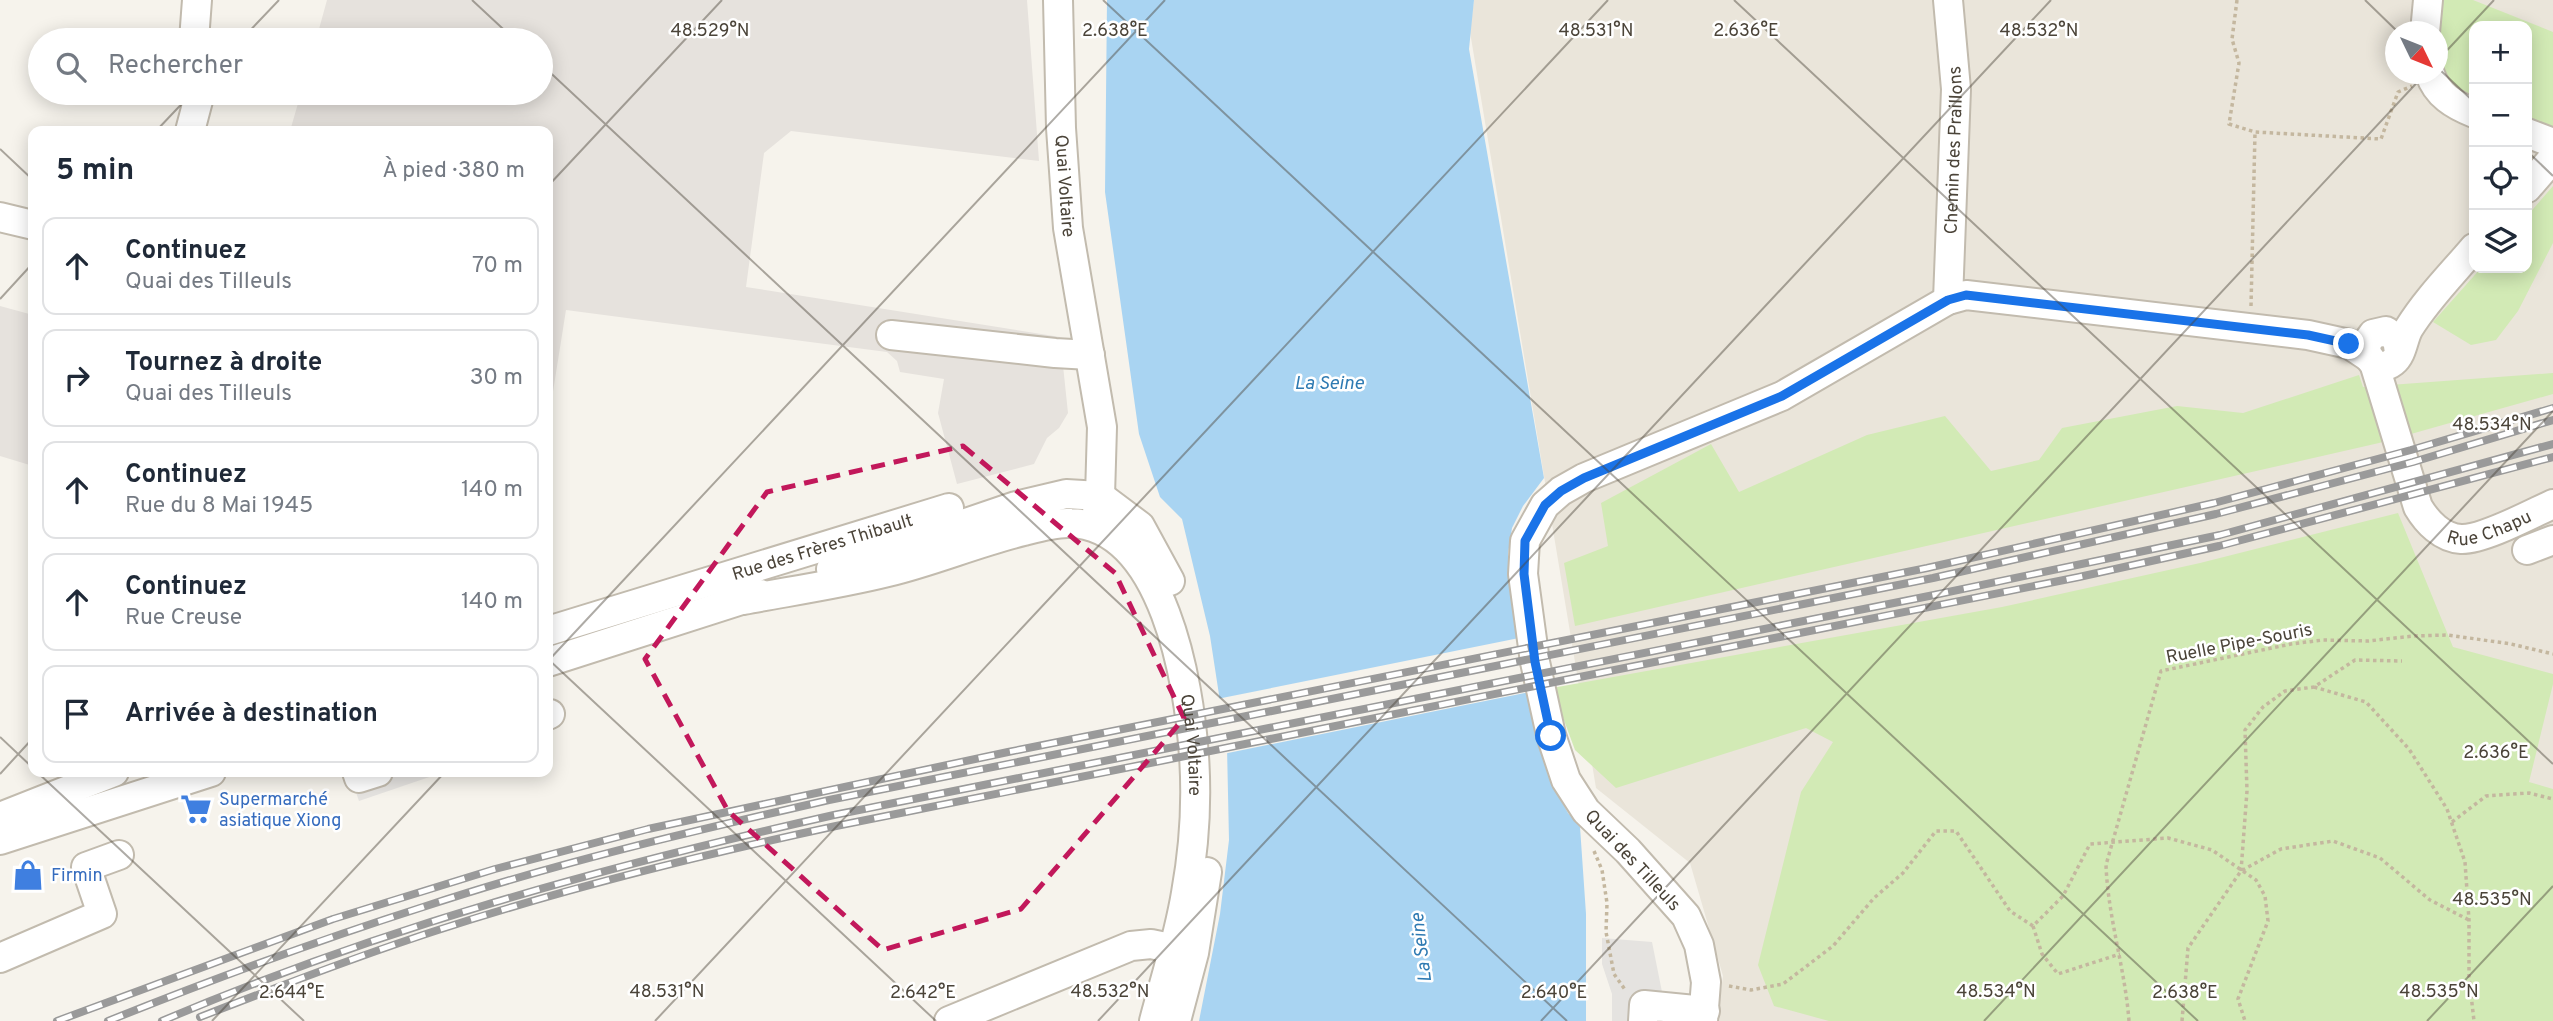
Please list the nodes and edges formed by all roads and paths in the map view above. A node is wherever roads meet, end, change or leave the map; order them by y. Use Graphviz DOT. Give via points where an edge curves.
graph roads {
  1 [pos="197,0"];
  2 [pos="1058,0"];
  3 [pos="1948,0"];
  4 [pos="2237,0"];
  5 [pos="2428,0"];
  6 [pos="2426,21"];
  7 [pos="195,28"];
  8 [pos="2414,84"];
  9 [pos="2433,84"];
  10 [pos="197,105"];
  11 [pos="2469,111"];
  12 [pos="191,126"];
  13 [pos="2255,132"];
  14 [pos="2532,135"];
  15 [pos="2553,143"];
  16 [pos="2553,158"];
  17 [pos="2532,182"];
  18 [pos="0,217"];
  19 [pos="28,224"];
  20 [pos="2469,254"];
  21 [pos="1948,300"];
  22 [pos="2250,329"];
  23 [pos="891,335"];
  24 [pos="2382,350"];
  25 [pos="1090,355"];
  26 [pos="1100,496"];
  27 [pos="2553,504"];
  28 [pos="1094,526"];
  29 [pos="975,533"];
  30 [pos="2553,540"];
  31 [pos="2527,550"];
  32 [pos="668,609"];
  33 [pos="553,630"];
  34 [pos="2553,654"];
  35 [pos="553,660"];
  36 [pos="2402,661"];
  37 [pos="2315,687"];
  38 [pos="100,777"];
  39 [pos="195,777"];
  40 [pos="2553,799"];
  41 [pos="0,817"];
  42 [pos="2452,822"];
  43 [pos="0,840"];
  44 [pos="1590,842"];
  45 [pos="2112,842"];
  46 [pos="119,855"];
  47 [pos="2241,871"];
  48 [pos="2469,920"];
  49 [pos="2033,926"];
  50 [pos="1183,950"];
  51 [pos="2120,954"];
  52 [pos="0,958"];
  53 [pos="1706,982"];
  54 [pos="1644,1013"];
  55 [pos="1704,1016"];
  56 [pos="949,1021"];
  57 [pos="1154,1021"];
  58 [pos="1176,1021"];
  59 [pos="2129,1021"];
  60 [pos="2182,1021"];
  61 [pos="2245,1021"];
  62 [pos="2474,1021"];
  1 -- 7 [label="street"];
  2 -- 25 [label="street, Quai Voltaire" via="1068,228"];
  3 -- 21 [label="street, Chemin des Praillons" via="1956,89"];
  4 -- 13 [label="path" via="2232,38 2239,63 2229,124"];
  5 -- 6 [label="street"];
  8 -- 13 [label="path" via="2398,92 2381,139"];
  9 -- 11 [label="street" via="2456,106"];
  10 -- 12 [label="street"];
  13 -- 22 [label="path"];
  14 -- 15 [label="street"];
  16 -- 17 [label="street"];
  18 -- 19 [label="street"];
  20 -- 24 [label="street" via="2445,282 2392,323"];
  21 -- 22 [label="street" via="1986,296"];
  21 -- 53 [label="street, Quai des Tilleuls" via="1782,396 1561,491 1545,505 1525,541 1524,574 1535,662 1566,780 1586,811 1686,916 1699,945"];
  22 -- 24 [label="street"];
  23 -- 25 [label="street"];
  24 -- 27 [label="street, Rue Chapu" via="2399,442 2418,507 2430,524 2451,537 2475,537"];
  25 -- 26 [label="street, Quai Voltaire" via="1102,427"];
  26 -- 28 [label="street, Quai Voltaire"];
  26 -- 29 [label="street, Rue des Frères Thibault" via="1066,494 1016,506"];
  26 -- 50 [label="street, Quai Voltaire" via="1140,526 1171,584 1188,635 1201,699 1211,788 1208,869"];
  28 -- 29 [label="street, Rue des Frères Thibault" via="1069,522"];
  28 -- 50 [label="street, Quai Voltaire" via="1122,542 1148,574 1170,628 1185,692 1195,799"];
  29 -- 32 [label="street, Rue des Frères Thibault" via="743,600"];
  29 -- 32 [label="street, Rue des Frères Thibault" via="963,504"];
  30 -- 31 [label="street"];
  32 -- 33 [label="street, Rue des Frères Thibault"];
  32 -- 35 [label="street, Rue des Frères Thibault"];
  34 -- 45 [label="path, Ruelle Pipe-Souris" via="2473,638 2425,635 2291,644 2161,671"];
  36 -- 37 [label="path" via="2355,660"];
  37 -- 42 [label="path" via="2366,702 2410,748"];
  37 -- 47 [label="path" via="2285,691 2263,707 2245,730"];
  38 -- 41 [label="street"];
  39 -- 43 [label="street"];
  40 -- 42 [label="path" via="2529,793 2486,796"];
  42 -- 48 [label="path" via="2465,862"];
  44 -- 54 [label="path" via="1602,870 1614,974"];
  45 -- 47 [label="path" via="2168,838 2212,850"];
  45 -- 49 [label="path" via="2090,844 2063,896"];
  45 -- 51 [label="path, Ruelle Pipe-Souris" via="2106,866 2107,897"];
  46 -- 52 [label="street" via="86,867 102,914"];
  47 -- 48 [label="path" via="2281,849 2333,841 2380,858 2430,900"];
  47 -- 60 [label="path" via="2188,948"];
  47 -- 61 [label="path" via="2256,880 2265,896 2268,921 2238,999"];
  48 -- 62 [label="path"];
  49 -- 51 [label="path" via="2042,954 2058,974"];
  49 -- 53 [label="path" via="2010,911 1956,831 1936,831 1833,946 1783,984 1751,990"];
  50 -- 56 [label="street" via="1151,944 1131,946"];
  50 -- 57 [label="street, Quai Voltaire"];
  50 -- 58 [label="street, Quai Voltaire"];
  51 -- 59 [label="path, Ruelle Pipe-Souris"];
  53 -- 55 [label="street, Quai des Tilleuls"];
  54 -- 55 [label="street"];
}
